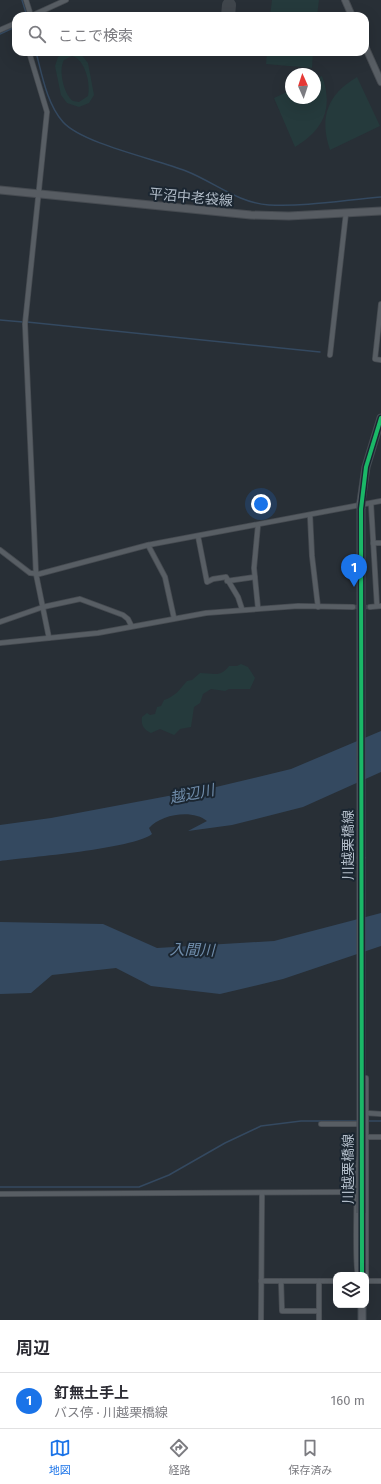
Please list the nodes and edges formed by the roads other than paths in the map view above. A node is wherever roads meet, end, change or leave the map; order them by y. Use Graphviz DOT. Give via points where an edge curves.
graph roads {
  1 [pos="26,0"];
  2 [pos="66,0"];
  3 [pos="345,0"];
  4 [pos="30,12"];
  5 [pos="40,12"];
  6 [pos="350,12"];
  7 [pos="12,25"];
  8 [pos="0,30"];
  9 [pos="369,55"];
  10 [pos="30,56"];
  11 [pos="381,82"];
  12 [pos="0,190"];
  13 [pos="38,194"];
  14 [pos="381,210"];
  15 [pos="346,213"];
  16 [pos="381,304"];
  17 [pos="330,355"];
  18 [pos="381,360"];
  19 [pos="381,418"];
  20 [pos="381,501"];
  21 [pos="370,504"];
  22 [pos="310,515"];
  23 [pos="258,525"];
  24 [pos="198,536"];
  25 [pos="373,543"];
  26 [pos="381,543"];
  27 [pos="148,545"];
  28 [pos="0,550"];
  29 [pos="36,574"];
  30 [pos="255,577"];
  31 [pos="228,581"];
  32 [pos="379,606"];
  33 [pos="43,607"];
  34 [pos="318,607"];
  35 [pos="353,607"];
  36 [pos="370,607"];
  37 [pos="258,608"];
  38 [pos="242,609"];
  39 [pos="174,618"];
  40 [pos="0,622"];
  41 [pos="131,625"];
  42 [pos="49,638"];
  43 [pos="0,643"];
  44 [pos="366,1078"];
  45 [pos="366,1113"];
  46 [pos="381,1114"];
  47 [pos="321,1124"];
  48 [pos="366,1124"];
  49 [pos="366,1137"];
  50 [pos="381,1137"];
  51 [pos="367,1149"];
  52 [pos="357,1192"];
  53 [pos="262,1193"];
  54 [pos="0,1194"];
  55 [pos="358,1272"];
  56 [pos="362,1272"];
  57 [pos="366,1272"];
  58 [pos="261,1281"];
  59 [pos="281,1281"];
  60 [pos="319,1281"];
  61 [pos="333,1281"];
  62 [pos="369,1281"];
  63 [pos="381,1281"];
  64 [pos="362,1308"];
  65 [pos="319,1311"];
  66 [pos="261,1320"];
  67 [pos="319,1320"];
  68 [pos="362,1320"];
  1 -- 4 [label="street"];
  2 -- 5 [label="street"];
  3 -- 6 [label="street"];
  7 -- 8 [label="street"];
  9 -- 11 [label="street"];
  10 -- 13 [label="street" via="47,112"];
  12 -- 13 [label="main road, 平沼中老袋線"];
  13 -- 15 [label="main road, 平沼中老袋線" via="251,215"];
  13 -- 29 [label="street" via="25,324"];
  14 -- 15 [label="main road, 平沼中老袋線"];
  15 -- 17 [label="street"];
  16 -- 18 [label="street" via="375,359"];
  19 -- 56 [label="main road, 川越栗橋線, bridge" via="366,467 361,506"];
  20 -- 21 [label="street"];
  21 -- 22 [label="street"];
  21 -- 25 [label="street"];
  22 -- 23 [label="street"];
  22 -- 34 [label="street" via="312,562"];
  23 -- 24 [label="street"];
  23 -- 30 [label="street"];
  24 -- 27 [label="street"];
  24 -- 31 [label="street" via="207,582 226,577"];
  25 -- 26 [label="street"];
  25 -- 32 [label="street"];
  27 -- 29 [label="street"];
  27 -- 39 [label="street" via="165,577"];
  28 -- 29 [label="street"];
  29 -- 33 [label="street"];
  30 -- 31 [label="street"];
  30 -- 37 [label="street"];
  31 -- 38 [label="street"];
  32 -- 36 [label="street"];
  33 -- 40 [label="street"];
  33 -- 41 [label="street" via="83,600 124,615"];
  33 -- 42 [label="street"];
  34 -- 35 [label="street"];
  34 -- 37 [label="street"];
  37 -- 38 [label="street"];
  38 -- 39 [label="street"];
  39 -- 41 [label="street"];
  41 -- 42 [label="street"];
  42 -- 43 [label="street"];
  44 -- 45 [label="street"];
  45 -- 46 [label="street"];
  45 -- 48 [label="street"];
  47 -- 48 [label="street"];
  48 -- 49 [label="street"];
  49 -- 50 [label="street"];
  49 -- 51 [label="street"];
  51 -- 52 [label="street" via="357,1161"];
  51 -- 57 [label="street"];
  52 -- 53 [label="street"];
  52 -- 55 [label="street"];
  53 -- 54 [label="street"];
  53 -- 58 [label="street"];
  58 -- 59 [label="street"];
  58 -- 66 [label="street"];
  59 -- 60 [label="street"];
  59 -- 65 [label="street" via="282,1311"];
  60 -- 61 [label="street"];
  60 -- 65 [label="street"];
  62 -- 63 [label="street"];
  64 -- 68 [label="main road"];
  65 -- 67 [label="street"];
}
